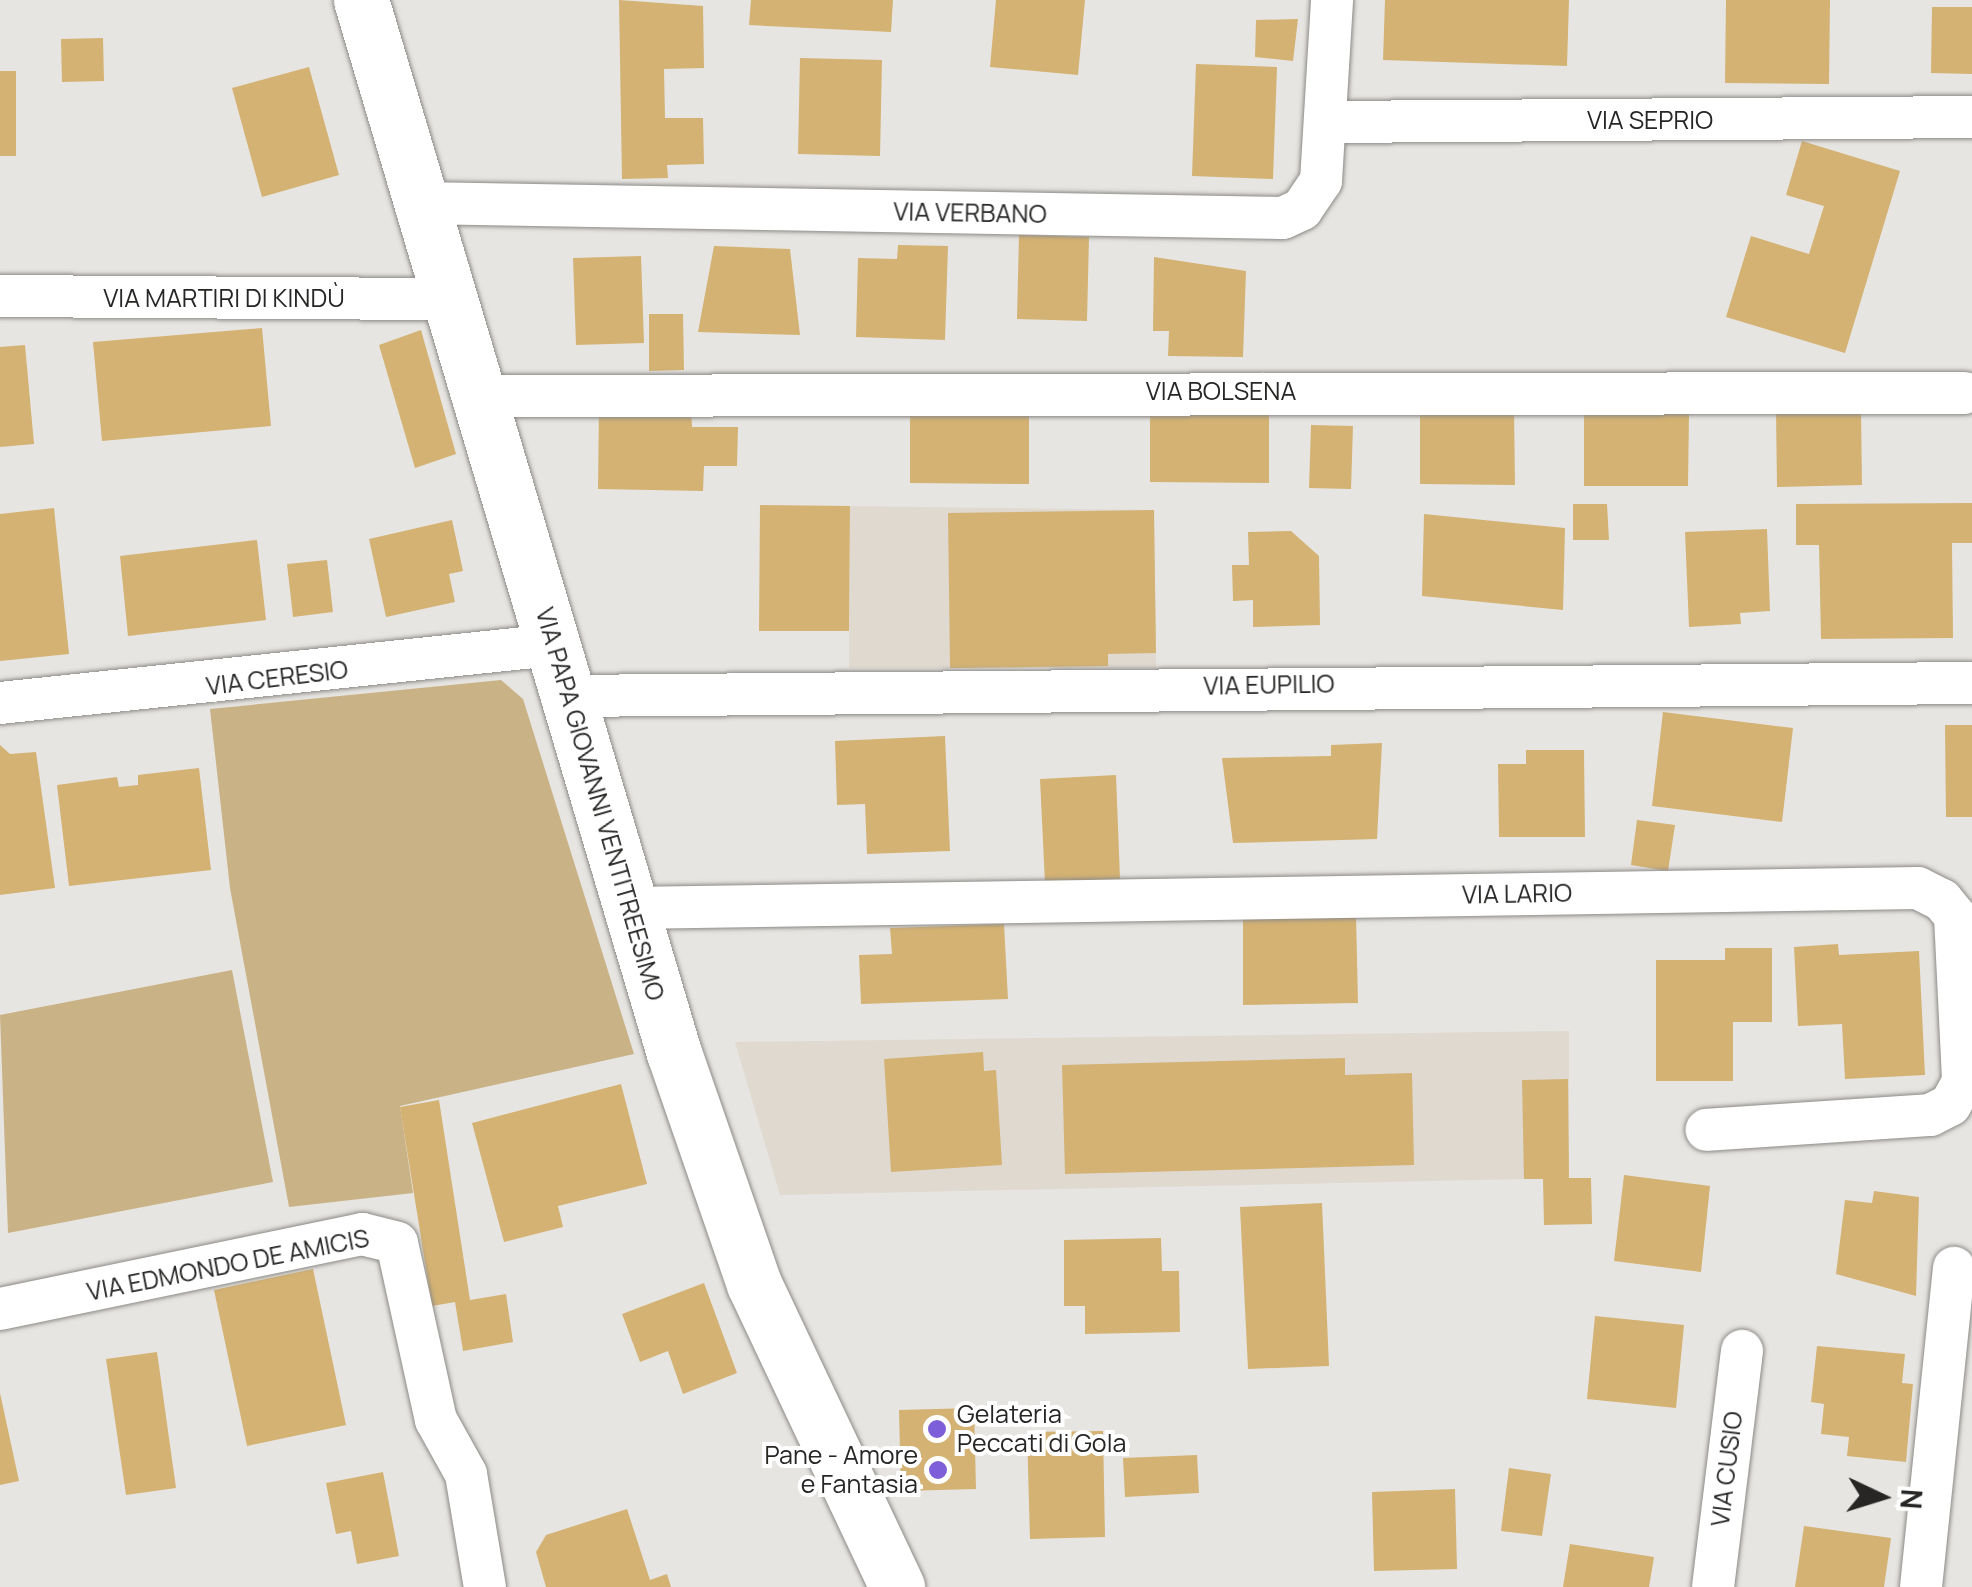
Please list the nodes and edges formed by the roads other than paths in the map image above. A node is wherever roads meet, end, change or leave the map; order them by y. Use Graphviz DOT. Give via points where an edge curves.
graph roads {
  1 [pos="361,0"];
  2 [pos="1332,0"];
  3 [pos="1972,117"];
  4 [pos="1327,122"];
  5 [pos="419,202"];
  6 [pos="0,296"];
  7 [pos="448,299"];
  8 [pos="1964,393"];
  9 [pos="478,396"];
  10 [pos="560,670"];
  11 [pos="1972,684"];
  12 [pos="0,703"];
  13 [pos="630,908"];
  14 [pos="1706,1130"];
  15 [pos="1954,1268"];
  16 [pos="0,1308"];
  17 [pos="1742,1351"];
  18 [pos="485,1587"];
  19 [pos="897,1587"];
  20 [pos="1712,1587"];
  21 [pos="1920,1587"];
  1 -- 5 [label="street, VIA PAPA GIOVANNI VENTITREESIMO"];
  2 -- 4 [label="street, VIA VERBANO"];
  3 -- 4 [label="street, VIA SEPRIO"];
  4 -- 5 [label="street, VIA VERBANO" via="1316,195 1283,218"];
  5 -- 7 [label="street, VIA PAPA GIOVANNI VENTITREESIMO"];
  6 -- 7 [label="street, VIA MARTIRI DI KINDÙ"];
  7 -- 9 [label="street, VIA PAPA GIOVANNI VENTITREESIMO"];
  8 -- 9 [label="street, VIA BOLSENA"];
  9 -- 10 [label="street, VIA PAPA GIOVANNI VENTITREESIMO"];
  10 -- 11 [label="street, VIA EUPILIO"];
  10 -- 12 [label="street, VIA CERESIO"];
  10 -- 13 [label="street, VIA PAPA GIOVANNI VENTITREESIMO"];
  13 -- 14 [label="street, VIA LARIO" via="1918,888 1942,900 1956,916 1962,1082 1950,1105 1930,1115"];
  13 -- 19 [label="street, VIA PAPA GIOVANNI VENTITREESIMO" via="754,1284"];
  15 -- 21 [label="street"];
  16 -- 18 [label="street, VIA EDMONDO DE AMICIS" via="362,1234 396,1244 436,1420 466,1474"];
  17 -- 20 [label="street, VIA CUSIO"];
}
